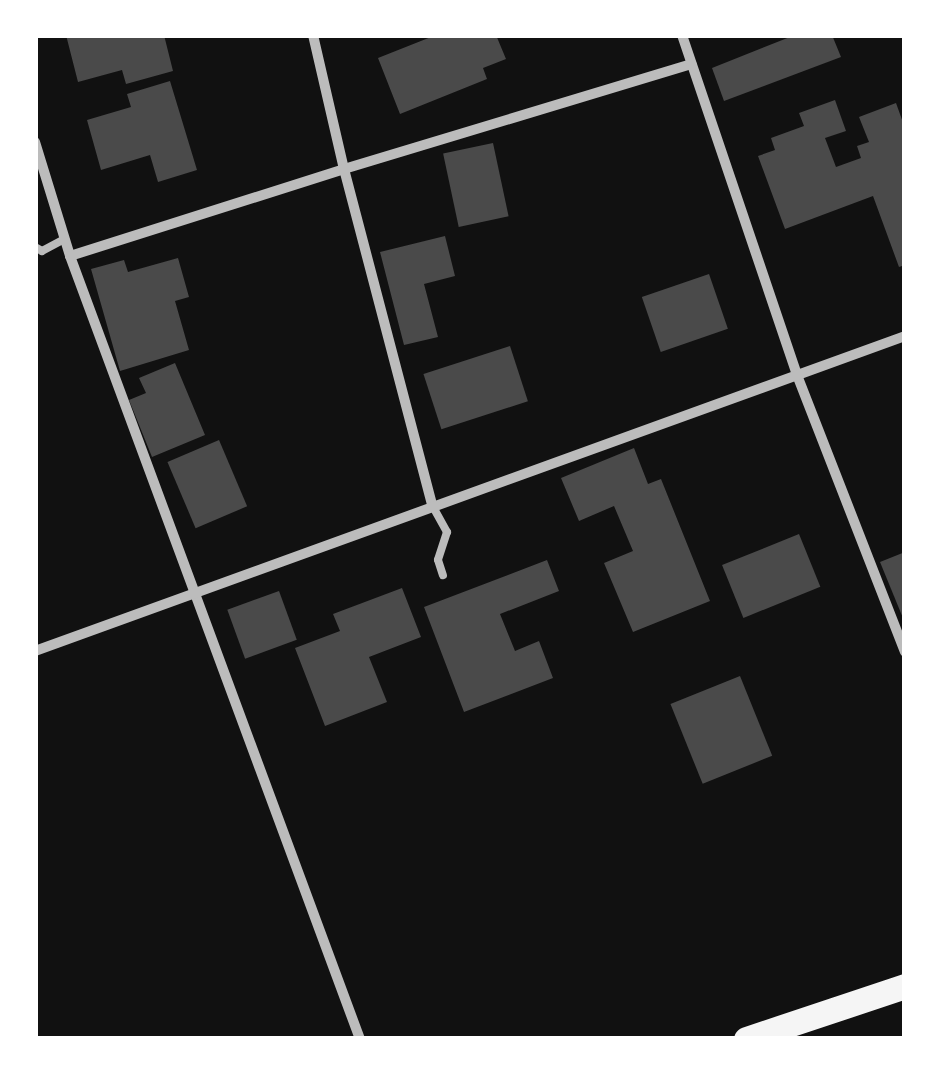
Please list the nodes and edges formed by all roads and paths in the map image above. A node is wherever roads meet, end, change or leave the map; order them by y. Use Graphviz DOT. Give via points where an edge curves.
graph roads {
  1 [pos="313,35"];
  2 [pos="682,35"];
  3 [pos="692,64"];
  4 [pos="35,142"];
  5 [pos="344,169"];
  6 [pos="65,239"];
  7 [pos="35,248"];
  8 [pos="70,256"];
  9 [pos="905,336"];
  10 [pos="798,375"];
  11 [pos="432,505"];
  12 [pos="443,575"];
  13 [pos="193,594"];
  14 [pos="35,651"];
  15 [pos="905,652"];
  16 [pos="905,986"];
  17 [pos="360,1039"];
  18 [pos="746,1039"];
  1 -- 5 [label="street"];
  2 -- 3 [label="street"];
  3 -- 5 [label="street"];
  3 -- 10 [label="street"];
  4 -- 6 [label="street"];
  5 -- 8 [label="street"];
  5 -- 11 [label="street"];
  6 -- 7 [label="lane" via="42,252"];
  6 -- 8 [label="street"];
  8 -- 13 [label="street"];
  9 -- 10 [label="street"];
  10 -- 11 [label="street"];
  10 -- 15 [label="street"];
  11 -- 12 [label="lane" via="447,532 438,560"];
  11 -- 13 [label="street"];
  13 -- 14 [label="street"];
  13 -- 17 [label="street"];
  16 -- 18 [label="main road"];
}
